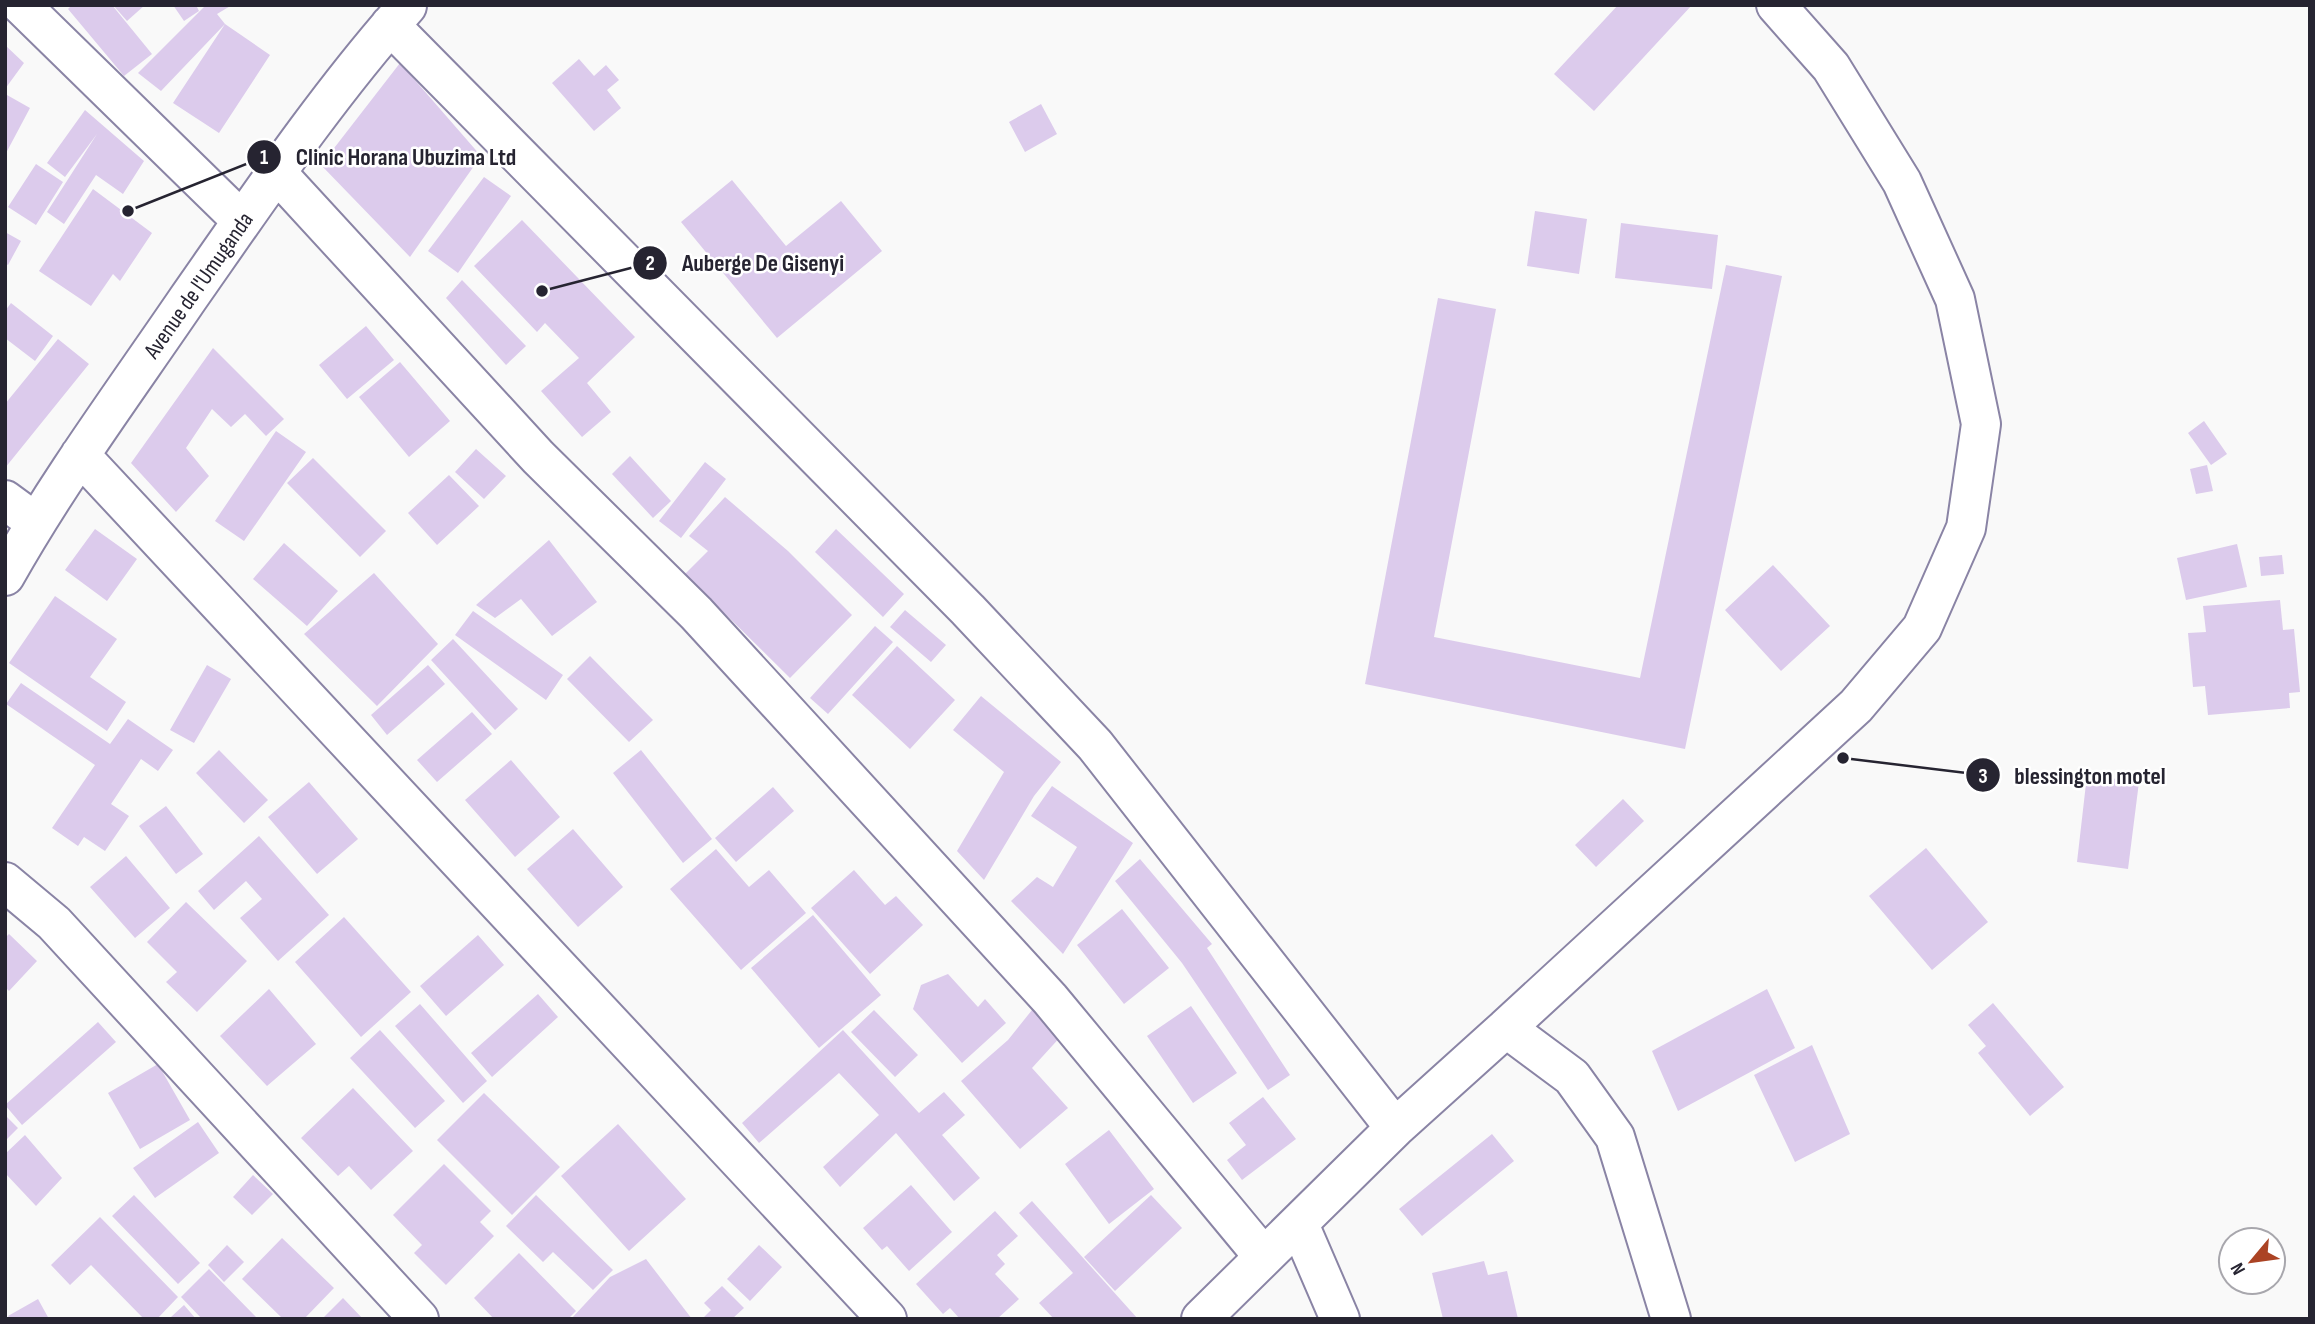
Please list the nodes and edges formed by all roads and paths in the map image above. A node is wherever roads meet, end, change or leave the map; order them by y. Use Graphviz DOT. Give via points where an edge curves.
graph roads {
  1 [pos="21,5"];
  2 [pos="1776,5"];
  3 [pos="399,15"];
  4 [pos="276,172"];
  5 [pos="242,221"];
  6 [pos="80,455"];
  7 [pos="20,511"];
  8 [pos="5,576"];
  9 [pos="5,882"];
  10 [pos="1506,1028"];
  11 [pos="1395,1128"];
  12 [pos="1299,1224"];
  13 [pos="1263,1256"];
  14 [pos="419,1319"];
  15 [pos="887,1319"];
  16 [pos="1201,1319"];
  17 [pos="1340,1319"];
  18 [pos="1671,1319"];
  1 -- 5 [label="street"];
  2 -- 10 [label="street" via="1831,67 1895,170 1955,299 1981,424 1966,528 1922,628 1856,706"];
  3 -- 4 [label="street, Avenue de l'Umuganda"];
  3 -- 11 [label="street" via="1095,746"];
  4 -- 5 [label="street, Avenue de l'Umuganda"];
  4 -- 13 [label="street" via="538,457 696,613 1050,999"];
  5 -- 6 [label="street, Avenue de l'Umuganda"];
  6 -- 7 [label="street, Avenue de l'Umuganda"];
  6 -- 15 [label="street"];
  7 -- 8 [label="street, Avenue de l'Umuganda"];
  9 -- 14 [label="street" via="54,923"];
  10 -- 11 [label="street"];
  10 -- 18 [label="street" via="1572,1077 1615,1137"];
  11 -- 12 [label="street"];
  12 -- 13 [label="street"];
  12 -- 17 [label="street"];
  13 -- 16 [label="street"];
}
